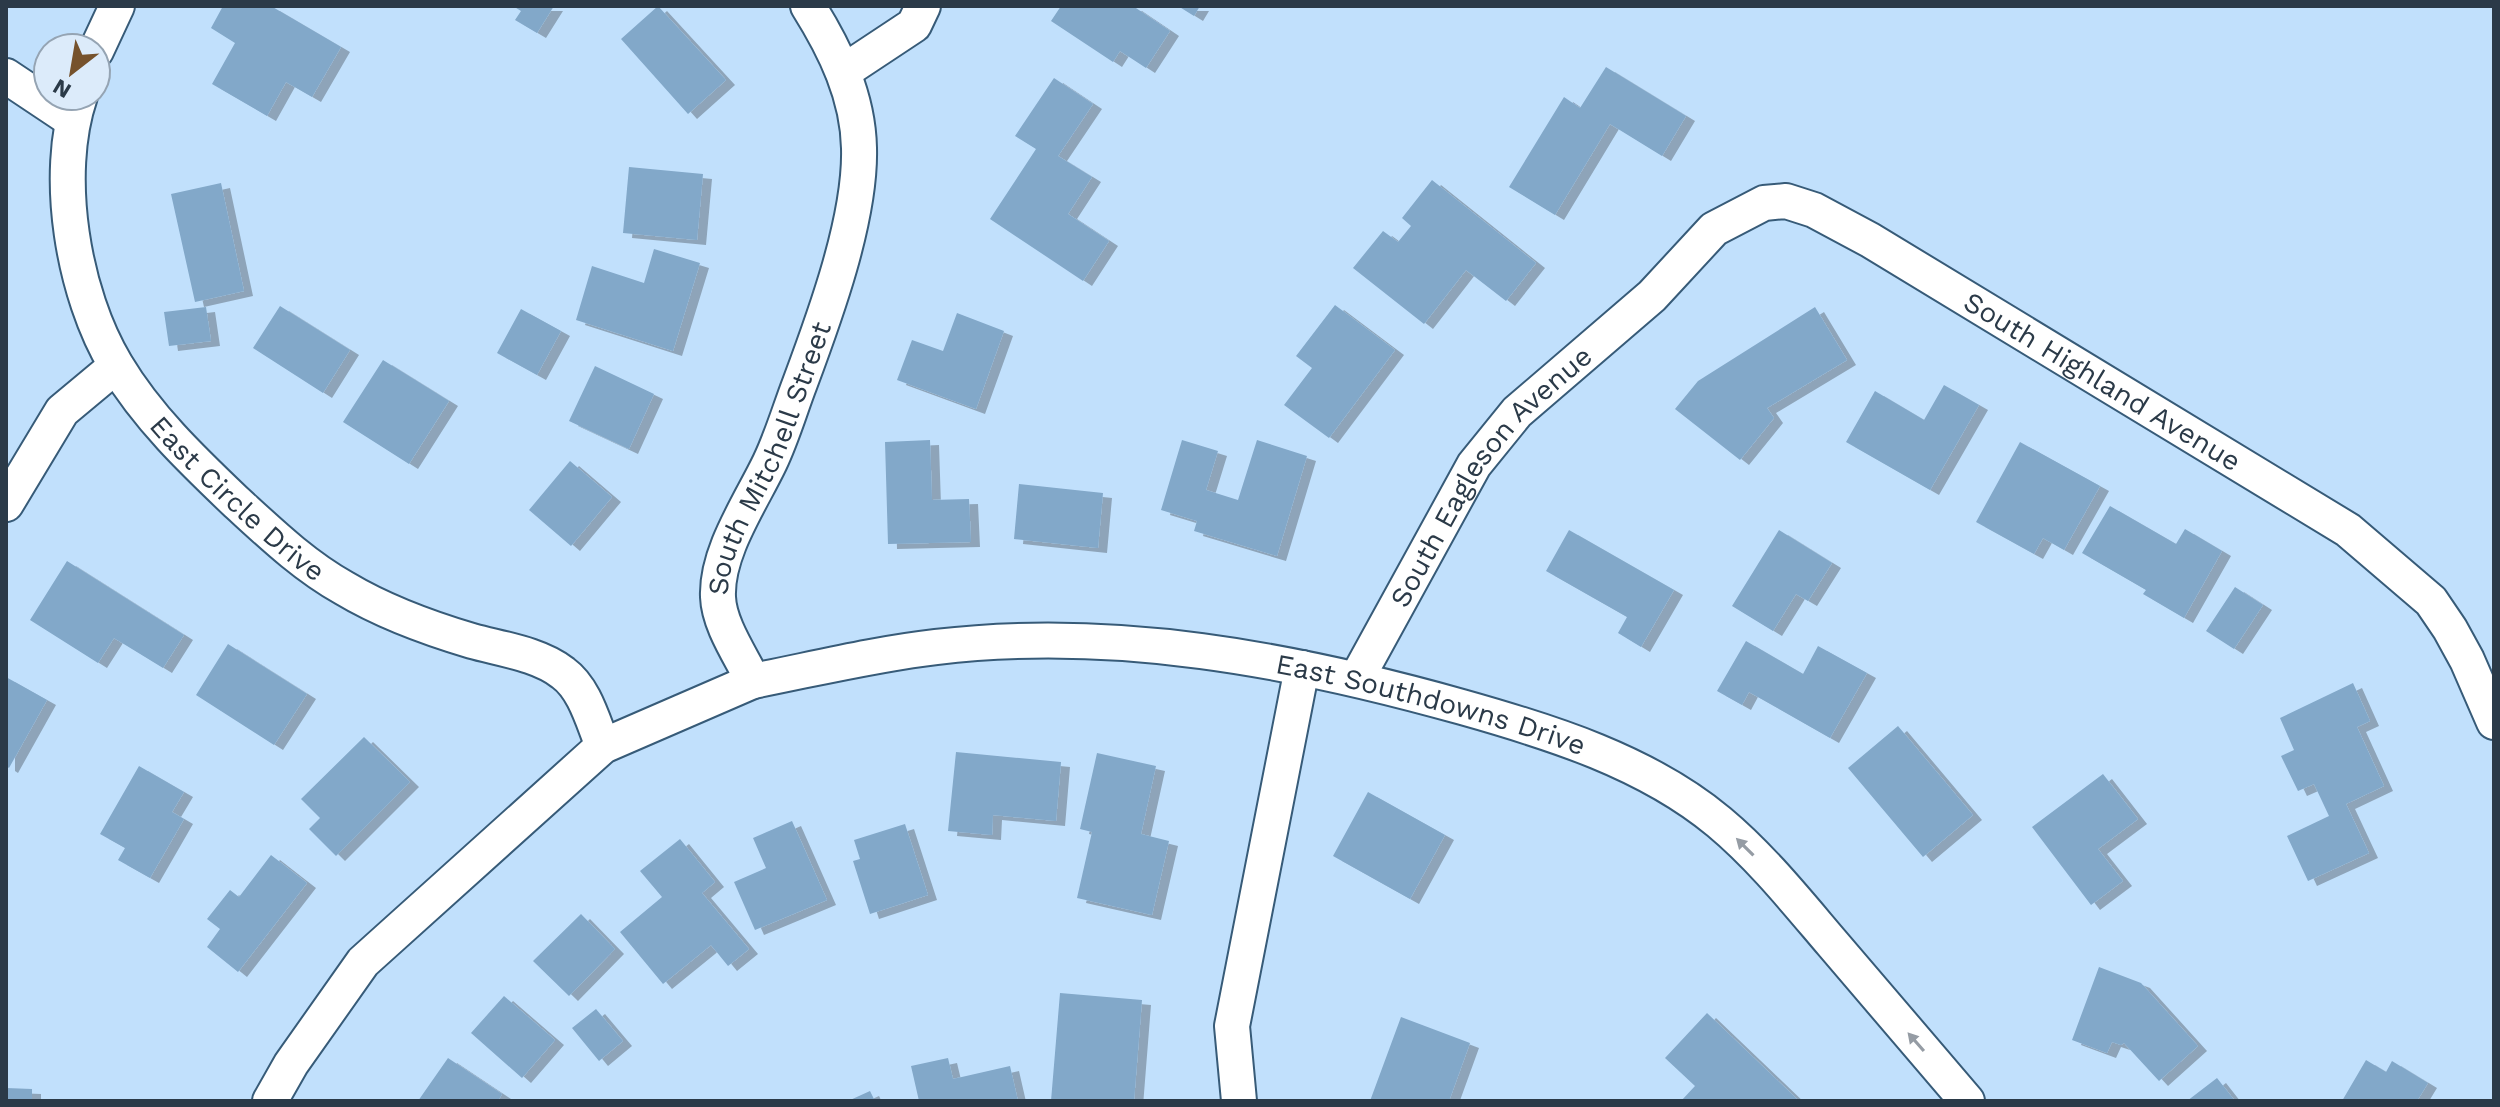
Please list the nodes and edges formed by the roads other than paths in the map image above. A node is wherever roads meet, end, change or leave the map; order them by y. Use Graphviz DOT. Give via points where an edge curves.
graph roads {
  1 [pos="117,6"];
  2 [pos="808,6"];
  3 [pos="923,6"];
  4 [pos="105,32"];
  5 [pos="843,72"];
  6 [pos="6,76"];
  7 [pos="32,88"];
  8 [pos="75,112"];
  9 [pos="1652,296"];
  10 [pos="116,366"];
  11 [pos="6,504"];
  12 [pos="1302,668"];
  13 [pos="1357,678"];
  14 [pos="753,681"];
  15 [pos="2494,722"];
  16 [pos="603,746"];
  17 [pos="270,1101"];
  18 [pos="1239,1101"];
  19 [pos="1967,1101"];
  1 -- 4 [label="street"];
  2 -- 5 [label="street, South Mitchell Street"];
  3 -- 5 [label="street" via="914,25"];
  5 -- 14 [label="street, South Mitchell Street" via="859,145 852,211 824,318 772,458 721,563 718,599"];
  6 -- 7 [label="street"];
  8 -- 10 [label="street, East Circle Drive" via="66,169 74,245 96,327"];
  9 -- 13 [label="street, South Eagleson Avenue" via="1517,412 1474,465"];
  9 -- 15 [label="street, South Highland Avenue" via="1714,229 1739,213 1786,201 1814,210 2348,530 2431,601 2467,660"];
  10 -- 11 [label="street" via="62,411"];
  10 -- 16 [label="street, East Circle Drive" via="179,447 306,564 389,611 565,673 580,690"];
  12 -- 13 [label="street, East Southdowns Drive"];
  12 -- 14 [label="street, East Southdowns Drive" via="1178,646 1016,642 938,646"];
  12 -- 18 [label="street" via="1232,1026"];
  19 -- 13 [label="street, East Southdowns Drive, one-way" via="1766,868 1682,795 1631,767 1540,731"];
  14 -- 16 [label="street"];
  16 -- 17 [label="street" via="363,962"];
}
